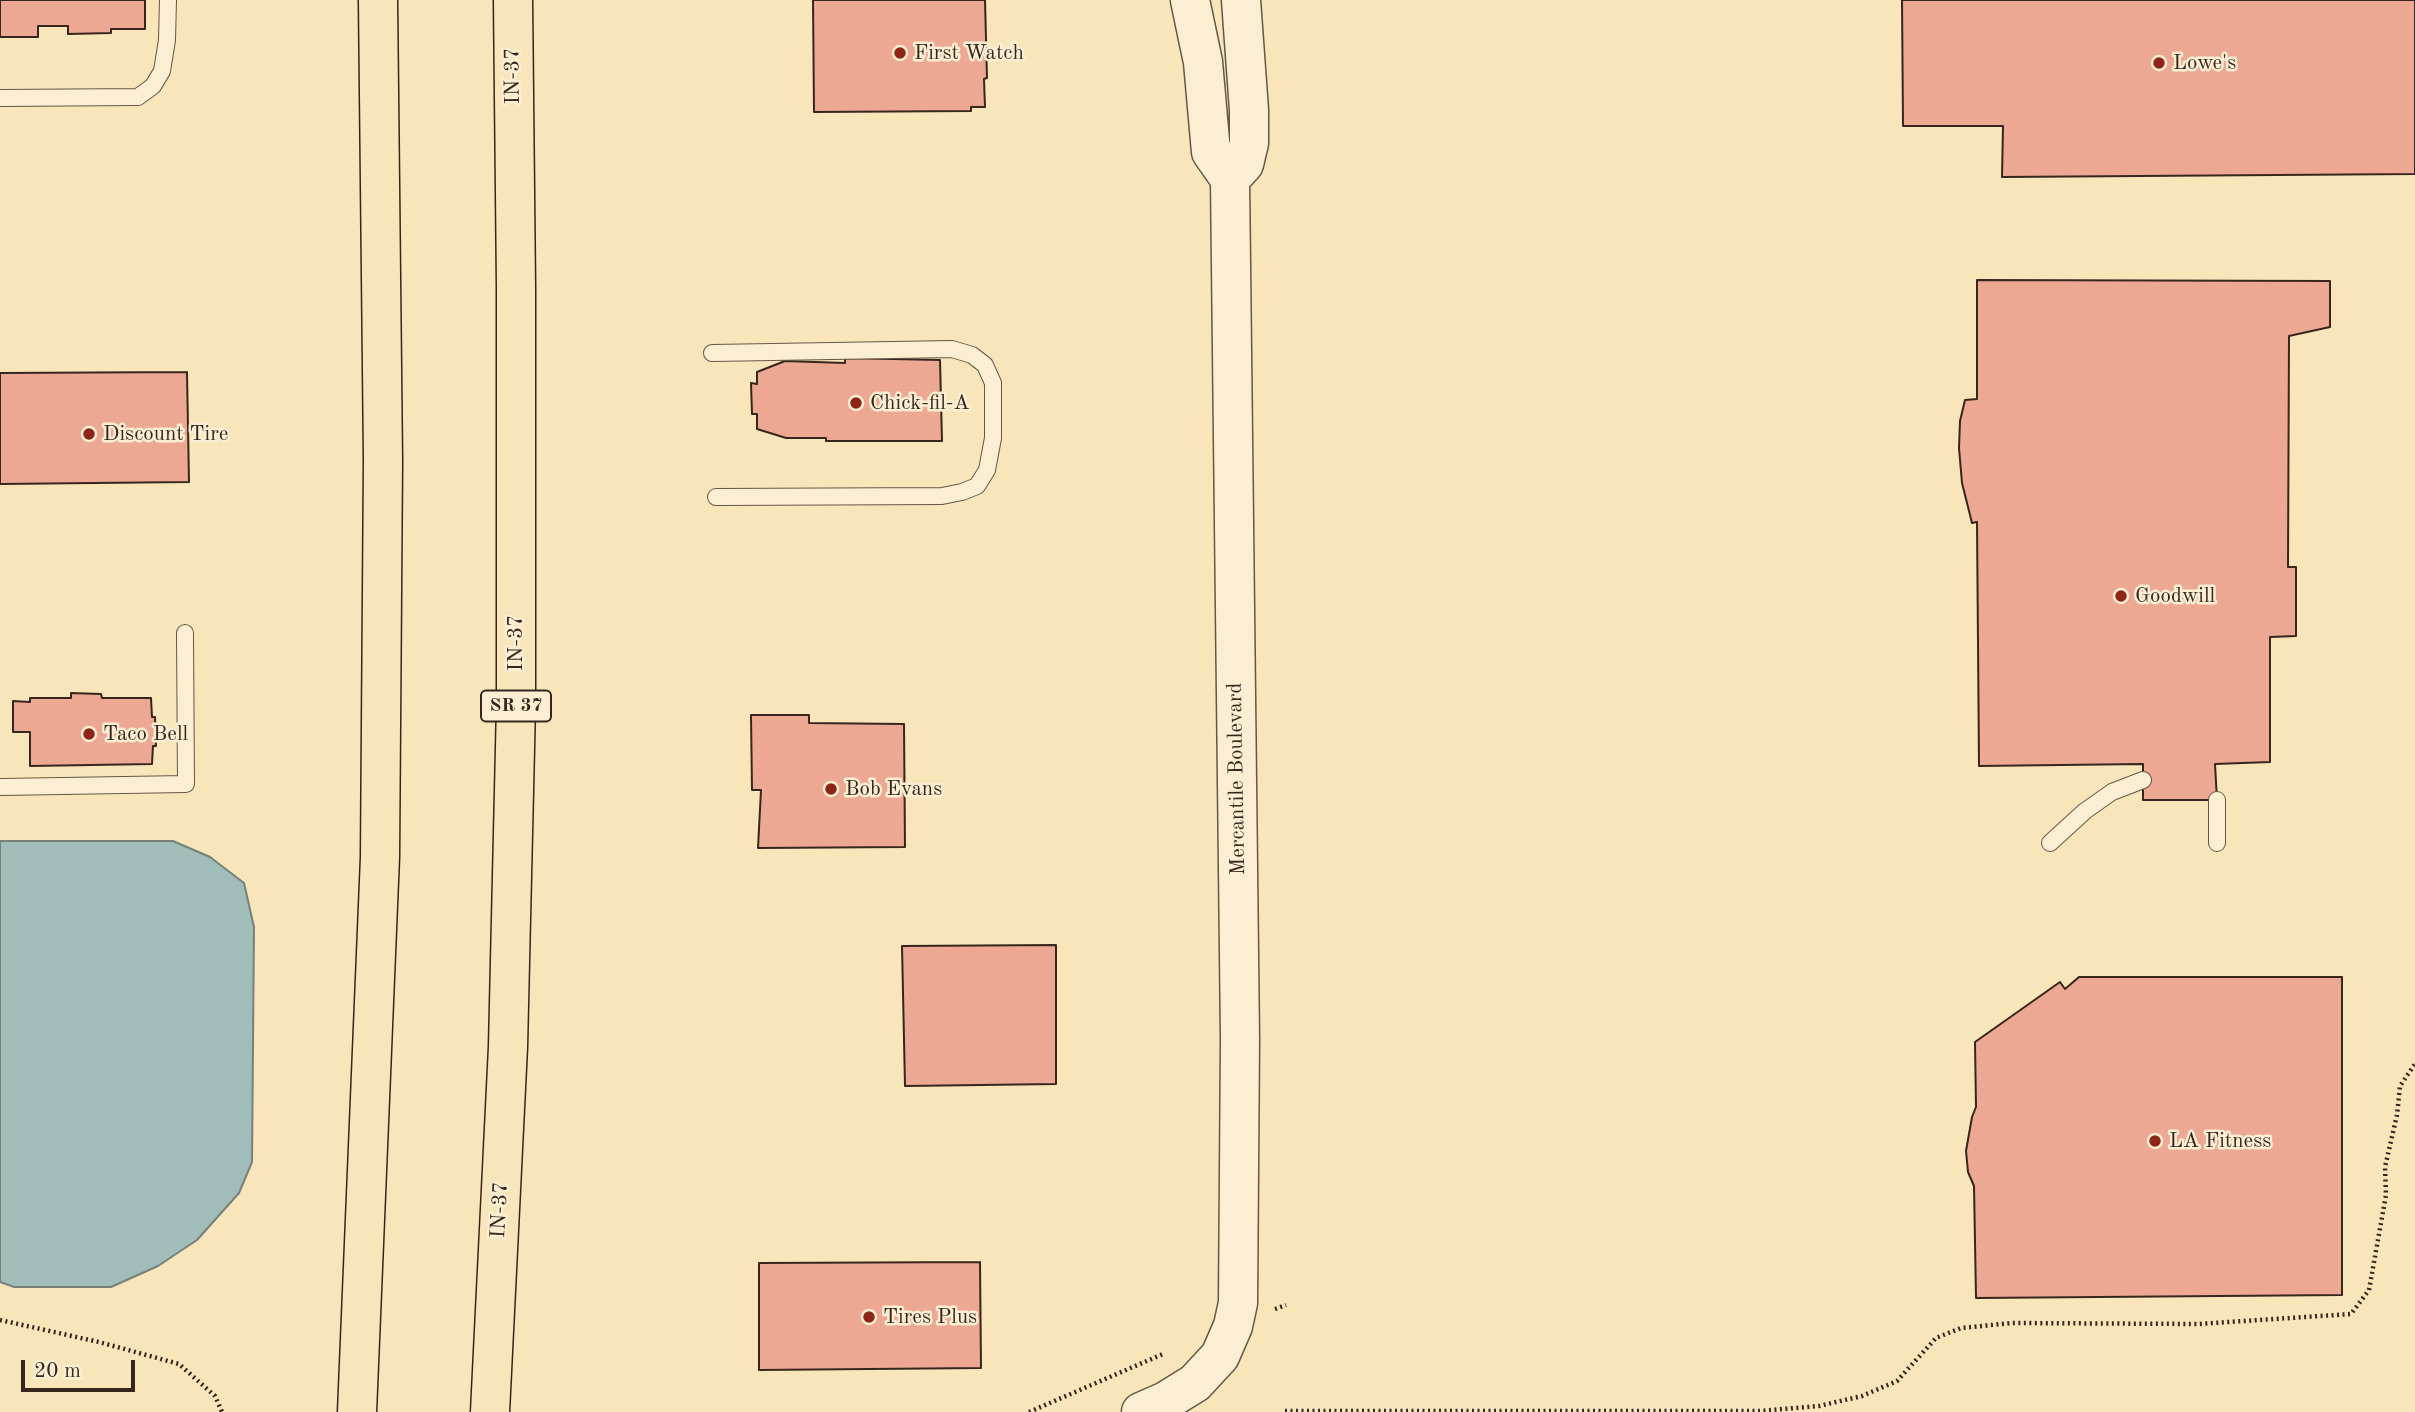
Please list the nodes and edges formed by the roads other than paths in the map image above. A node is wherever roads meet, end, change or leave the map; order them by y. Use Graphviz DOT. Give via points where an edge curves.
graph roads {
  1 [pos="168,0"];
  2 [pos="378,0"];
  3 [pos="513,0"];
  4 [pos="1190,0"];
  5 [pos="1241,0"];
  6 [pos="0,98"];
  7 [pos="1230,179"];
  8 [pos="712,353"];
  9 [pos="716,497"];
  10 [pos="185,633"];
  11 [pos="2143,780"];
  12 [pos="0,787"];
  13 [pos="2217,800"];
  14 [pos="2050,843"];
  15 [pos="2217,843"];
  16 [pos="357,1412"];
  17 [pos="490,1412"];
  18 [pos="1141,1412"];
  1 -- 6 [label="lane" via="162,71 153,86 138,97"];
  2 -- 16 [label="highway" via="383,460 380,857"];
  3 -- 17 [label="highway, IN-37 / SR 37" via="516,705 508,1047"];
  4 -- 7 [label="street" via="1203,62 1211,152"];
  5 -- 7 [label="street" via="1249,143 1244,164"];
  7 -- 18 [label="street, Mercantile Boulevard" via="1240,1039 1238,1303 1220,1356 1195,1383"];
  8 -- 9 [label="lane" via="952,349 985,365 993,383 993,438 987,470 976,486 962,492 942,496"];
  10 -- 12 [label="lane" via="186,784"];
  11 -- 14 [label="lane" via="2112,792"];
  13 -- 15 [label="lane"];
}
